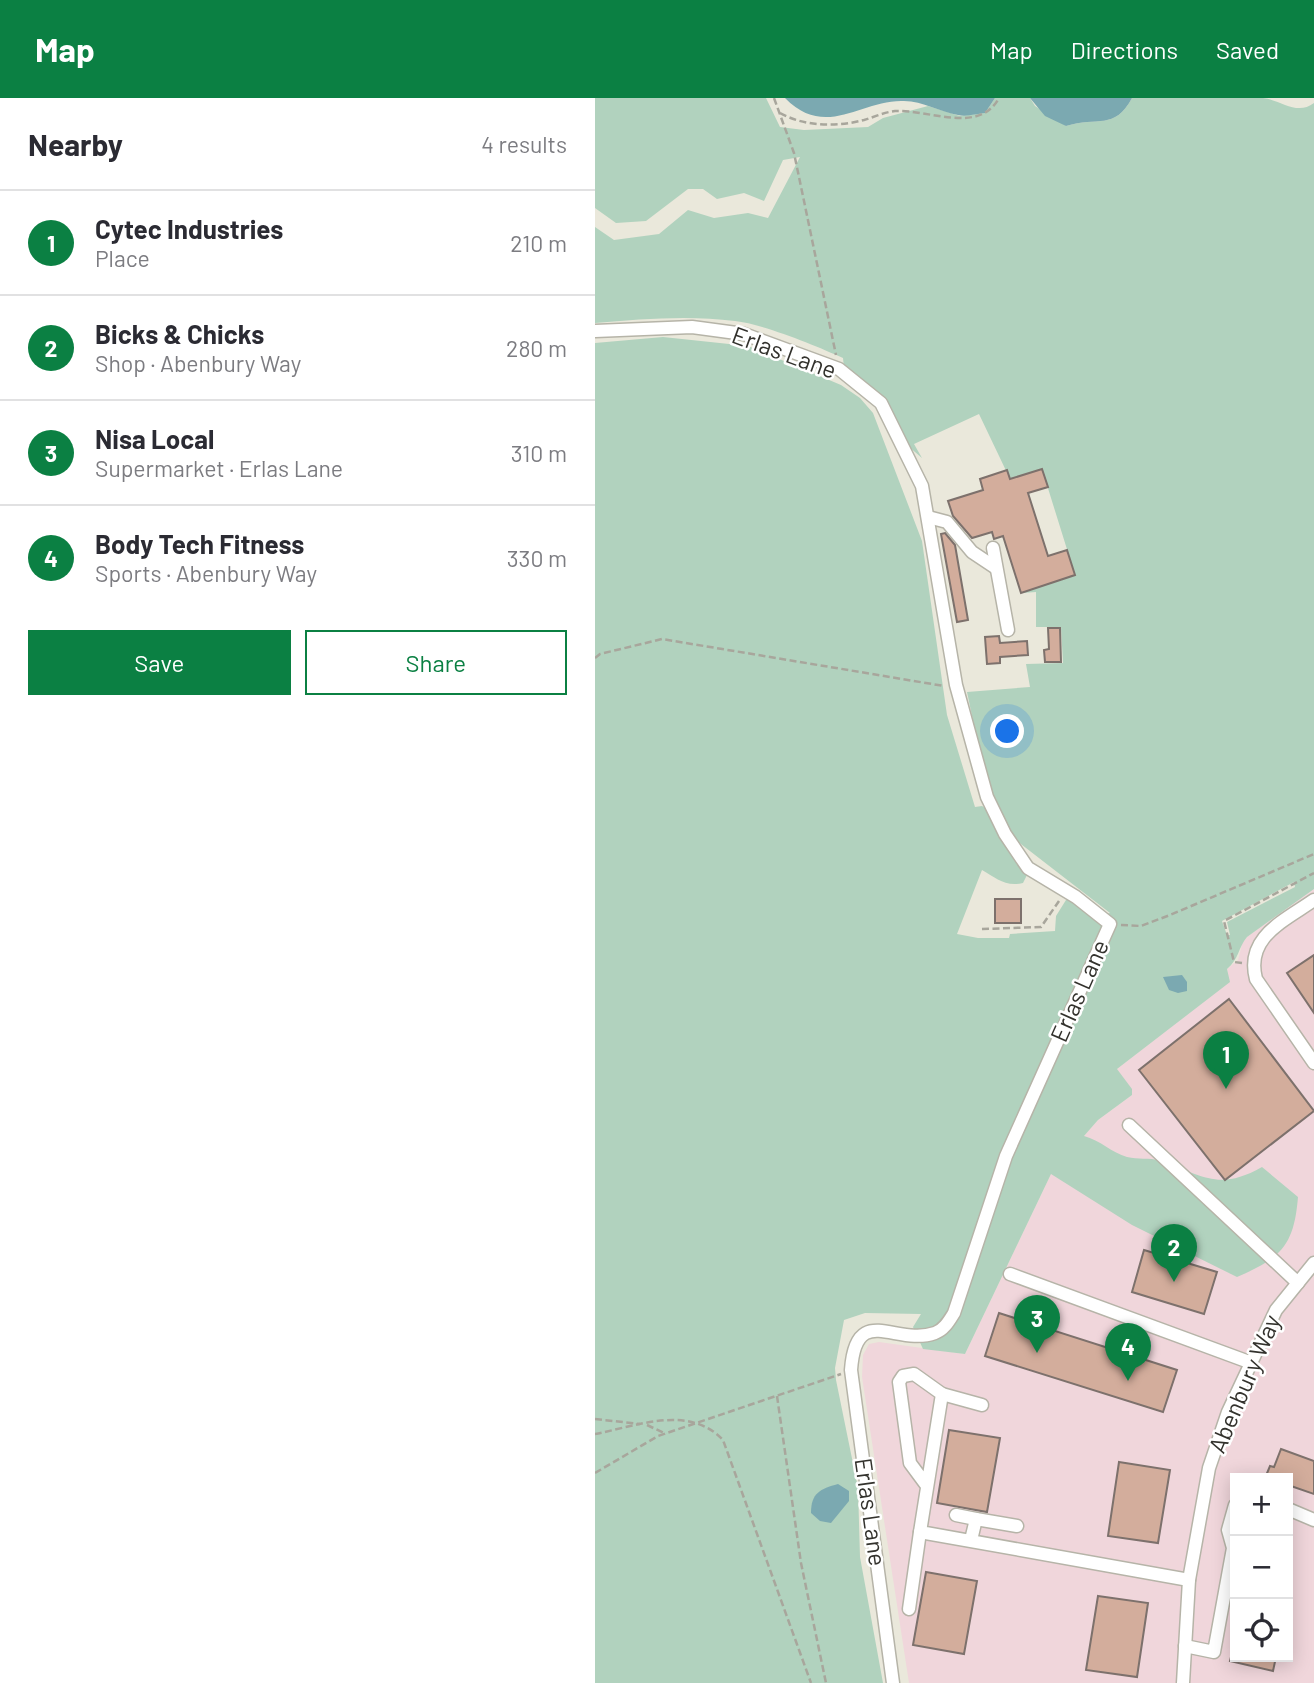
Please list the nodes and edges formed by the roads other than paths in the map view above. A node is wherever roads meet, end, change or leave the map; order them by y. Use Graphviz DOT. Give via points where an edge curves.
graph roads {
  1 [pos="595,331"];
  2 [pos="928,517"];
  3 [pos="993,548"];
  4 [pos="996,568"];
  5 [pos="1008,630"];
  6 [pos="1314,900"];
  7 [pos="1314,1063"];
  8 [pos="1129,1125"];
  9 [pos="1314,1263"];
  10 [pos="1010,1274"];
  11 [pos="1298,1283"];
  12 [pos="1249,1362"];
  13 [pos="942,1394"];
  14 [pos="982,1405"];
  15 [pos="927,1486"];
  16 [pos="1293,1511"];
  17 [pos="955,1515"];
  18 [pos="976,1518"];
  19 [pos="1314,1520"];
  20 [pos="1230,1523"];
  21 [pos="1017,1525"];
  22 [pos="920,1532"];
  23 [pos="971,1540"];
  24 [pos="1189,1580"];
  25 [pos="909,1609"];
  26 [pos="1185,1646"];
  27 [pos="893,1683"];
  28 [pos="1183,1683"];
  1 -- 2 [label="street, Erlas Lane" via="692,327 744,334 839,369 881,403 922,486"];
  2 -- 4 [label="street" via="947,522 972,552"];
  2 -- 27 [label="street, Erlas Lane" via="955,685 987,797 1028,868 1110,924 1006,1156 954,1313 934,1334 883,1331 858,1338 851,1370"];
  3 -- 4 [label="street"];
  4 -- 5 [label="street"];
  6 -- 7 [label="street" via="1262,937 1252,965"];
  8 -- 11 [label="street"];
  9 -- 11 [label="street, Abenbury Way"];
  10 -- 12 [label="street"];
  11 -- 12 [label="street, Abenbury Way" via="1276,1310"];
  12 -- 24 [label="street, Abenbury Way" via="1209,1468"];
  13 -- 14 [label="street"];
  13 -- 15 [label="street"];
  13 -- 15 [label="street" via="913,1374 899,1382 910,1463"];
  15 -- 22 [label="street"];
  16 -- 19 [label="street"];
  17 -- 18 [label="street"];
  18 -- 21 [label="street"];
  18 -- 23 [label="street"];
  20 -- 26 [label="street" via="1233,1548 1215,1651"];
  22 -- 23 [label="street"];
  22 -- 25 [label="street"];
  23 -- 24 [label="street"];
  24 -- 26 [label="street, Abenbury Way"];
  26 -- 28 [label="street, Abenbury Way"];
}
